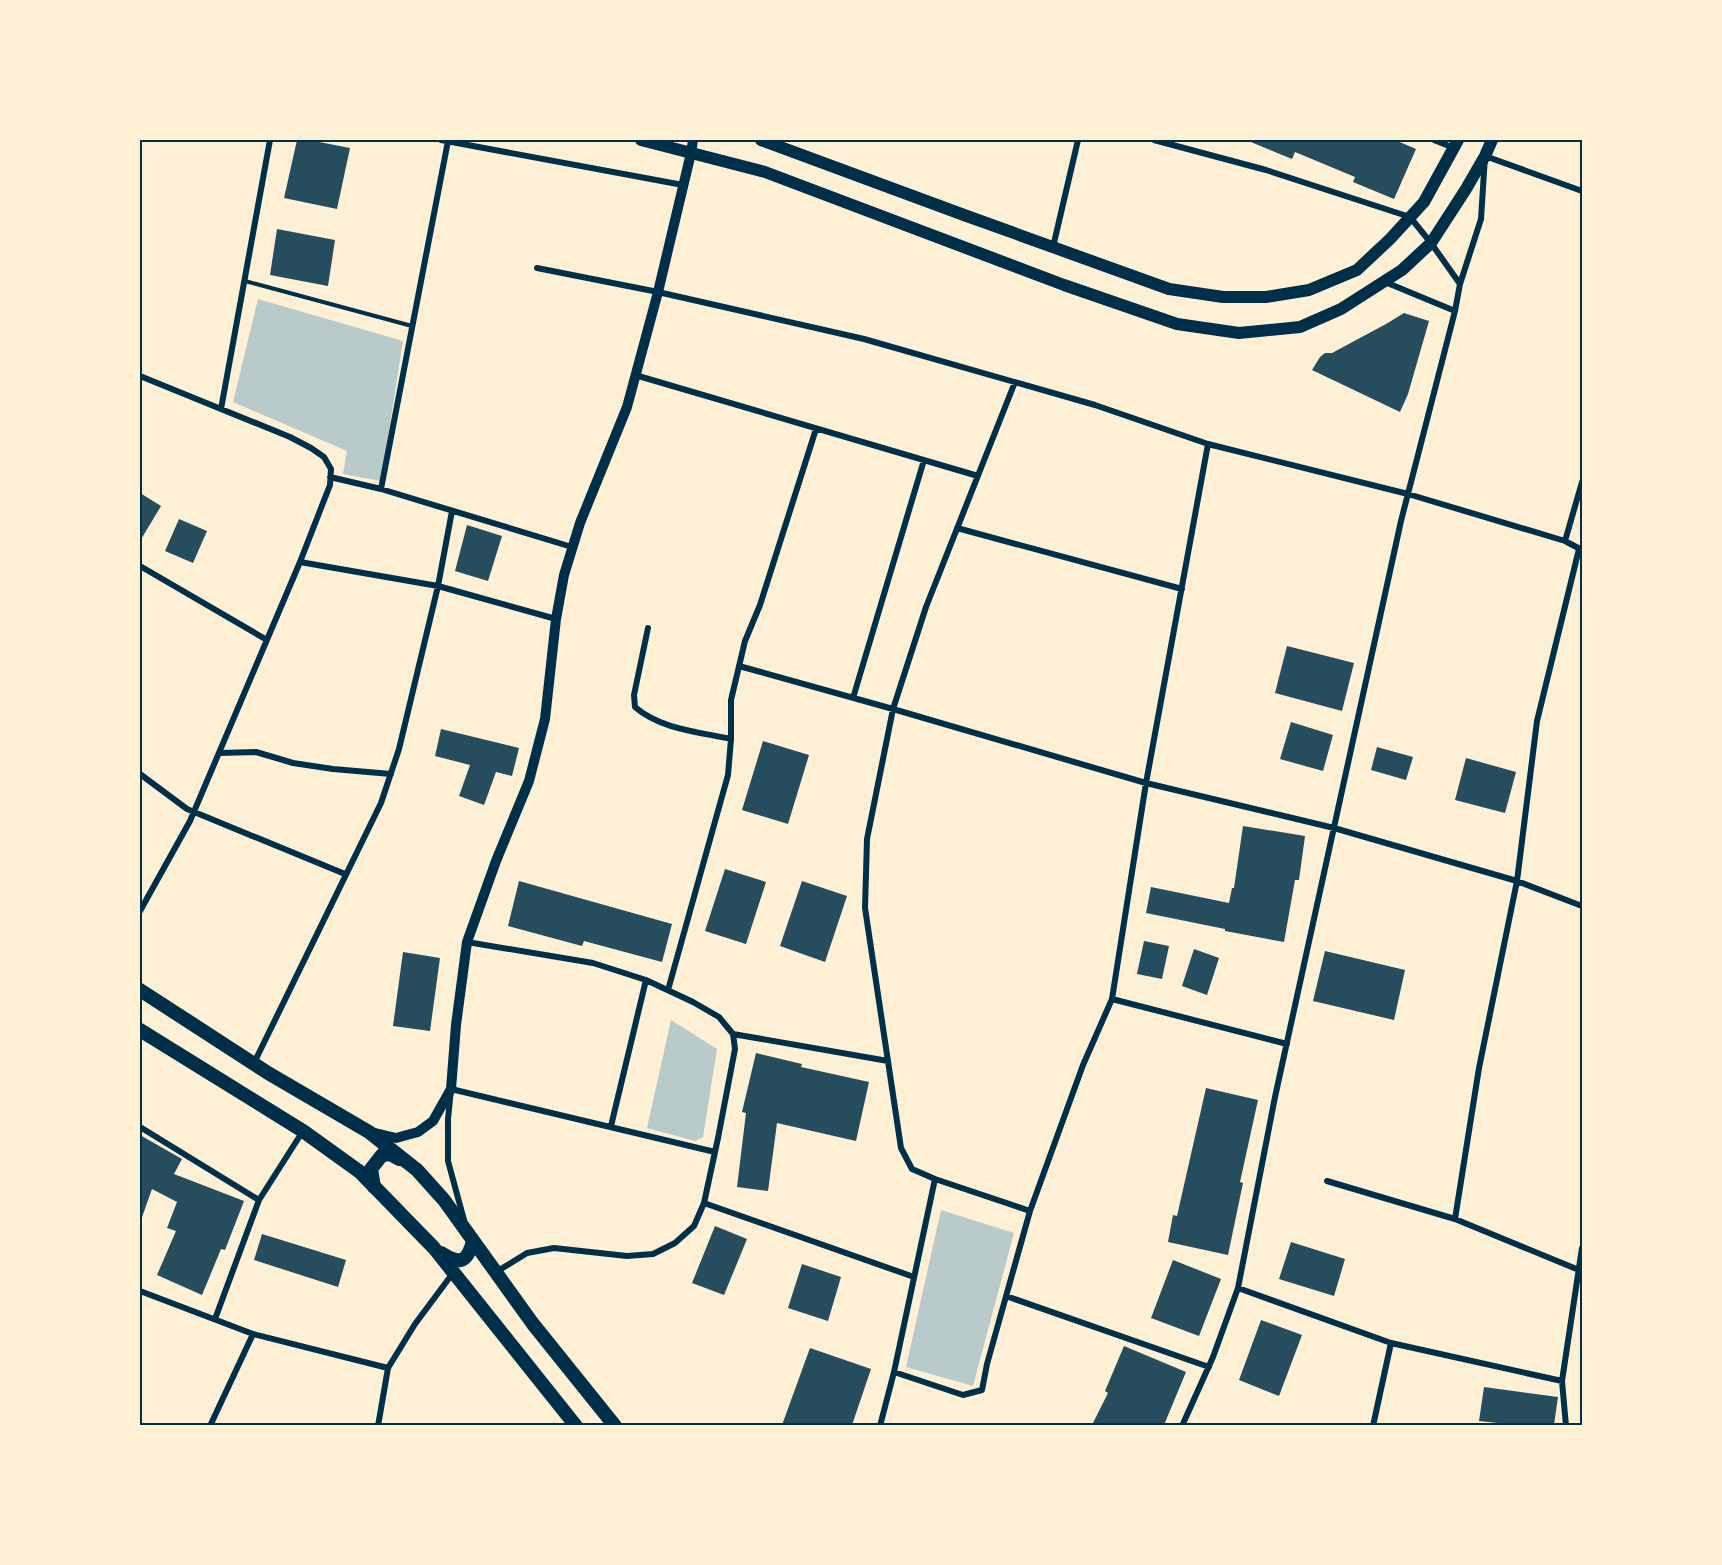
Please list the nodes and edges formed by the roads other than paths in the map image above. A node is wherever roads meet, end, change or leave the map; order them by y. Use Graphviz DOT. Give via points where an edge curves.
graph roads {
  1 [pos="270,140"];
  2 [pos="444,140"];
  3 [pos="641,140"];
  4 [pos="693,140"];
  5 [pos="761,140"];
  6 [pos="1078,140"];
  7 [pos="1154,140"];
  8 [pos="1434,140"];
  9 [pos="1492,140"];
  10 [pos="1456,144"];
  11 [pos="691,153"];
  12 [pos="1485,156"];
  13 [pos="683,185"];
  14 [pos="1582,191"];
  15 [pos="1410,218"];
  16 [pos="1431,243"];
  17 [pos="1053,247"];
  18 [pos="537,268"];
  19 [pos="244,281"];
  20 [pos="1384,281"];
  21 [pos="1460,284"];
  22 [pos="658,292"];
  23 [pos="1455,311"];
  24 [pos="412,326"];
  25 [pos="635,375"];
  26 [pos="140,376"];
  27 [pos="1015,382"];
  28 [pos="221,409"];
  29 [pos="816,429"];
  30 [pos="1208,444"];
  31 [pos="924,460"];
  32 [pos="978,476"];
  33 [pos="330,477"];
  34 [pos="1582,482"];
  35 [pos="381,489"];
  36 [pos="1408,494"];
  37 [pos="452,511"];
  38 [pos="957,528"];
  39 [pos="1565,541"];
  40 [pos="572,547"];
  41 [pos="1581,549"];
  42 [pos="300,562"];
  43 [pos="140,566"];
  44 [pos="438,586"];
  45 [pos="1182,589"];
  46 [pos="556,619"];
  47 [pos="648,628"];
  48 [pos="267,640"];
  49 [pos="739,666"];
  50 [pos="853,698"];
  51 [pos="893,709"];
  52 [pos="731,739"];
  53 [pos="219,753"];
  54 [pos="140,774"];
  55 [pos="391,774"];
  56 [pos="1146,783"];
  57 [pos="194,812"];
  58 [pos="1334,828"];
  59 [pos="345,874"];
  60 [pos="1517,881"];
  61 [pos="1582,906"];
  62 [pos="140,911"];
  63 [pos="467,942"];
  64 [pos="646,980"];
  65 [pos="140,990"];
  66 [pos="668,990"];
  67 [pos="1112,999"];
  68 [pos="140,1030"];
  69 [pos="733,1034"];
  70 [pos="1287,1044"];
  71 [pos="888,1061"];
  72 [pos="253,1063"];
  73 [pos="451,1089"];
  74 [pos="611,1126"];
  75 [pos="140,1127"];
  76 [pos="303,1131"];
  77 [pos="369,1132"];
  78 [pos="716,1152"];
  79 [pos="407,1162"];
  80 [pos="935,1179"];
  81 [pos="1327,1181"];
  82 [pos="375,1187"];
  83 [pos="259,1200"];
  84 [pos="704,1203"];
  85 [pos="1030,1211"];
  86 [pos="1455,1219"];
  87 [pos="470,1236"];
  88 [pos="1582,1248"];
  89 [pos="458,1266"];
  90 [pos="1579,1270"];
  91 [pos="496,1273"];
  92 [pos="914,1277"];
  93 [pos="1238,1288"];
  94 [pos="140,1291"];
  95 [pos="1006,1296"];
  96 [pos="215,1319"];
  97 [pos="253,1334"];
  98 [pos="1391,1343"];
  99 [pos="1209,1367"];
  100 [pos="387,1368"];
  101 [pos="894,1372"];
  102 [pos="1562,1381"];
  103 [pos="210,1425"];
  104 [pos="378,1425"];
  105 [pos="576,1425"];
  106 [pos="615,1425"];
  107 [pos="880,1425"];
  108 [pos="1182,1425"];
  109 [pos="1373,1425"];
  110 [pos="1566,1425"];
  1 -- 19 [label="street"];
  2 -- 13 [label="street"];
  2 -- 24 [label="street"];
  3 -- 11 [label="main road"];
  4 -- 11 [label="street"];
  5 -- 17 [label="main road"];
  6 -- 17 [label="street"];
  7 -- 15 [label="street" via="1266,170"];
  8 -- 10 [label="street"];
  9 -- 12 [label="main road"];
  10 -- 15 [label="main road" via="1424,202"];
  11 -- 13 [label="street"];
  11 -- 20 [label="main road" via="765,172 1177,324 1239,333 1300,327 1341,309"];
  12 -- 14 [label="street"];
  12 -- 16 [label="main road"];
  12 -- 21 [label="street" via="1481,219"];
  13 -- 22 [label="street"];
  15 -- 16 [label="street"];
  15 -- 17 [label="main road" via="1357,270 1309,290 1266,297 1223,297 1169,288"];
  16 -- 20 [label="main road"];
  16 -- 21 [label="street"];
  18 -- 22 [label="street"];
  19 -- 24 [label="lane"];
  19 -- 28 [label="street"];
  20 -- 23 [label="street"];
  21 -- 23 [label="street"];
  22 -- 25 [label="street"];
  22 -- 27 [label="street" via="864,339"];
  23 -- 36 [label="street"];
  24 -- 35 [label="street"];
  25 -- 29 [label="street"];
  25 -- 40 [label="street" via="627,407"];
  26 -- 28 [label="street"];
  27 -- 30 [label="street"];
  27 -- 32 [label="street"];
  28 -- 33 [label="street" via="311,448 324,457 331,469"];
  29 -- 31 [label="street"];
  29 -- 49 [label="street"];
  30 -- 36 [label="street"];
  30 -- 45 [label="street"];
  31 -- 32 [label="street"];
  31 -- 50 [label="street"];
  32 -- 38 [label="street"];
  33 -- 35 [label="street"];
  33 -- 42 [label="street"];
  34 -- 39 [label="street"];
  35 -- 37 [label="street"];
  36 -- 39 [label="street"];
  36 -- 58 [label="street"];
  37 -- 40 [label="street"];
  37 -- 44 [label="street"];
  38 -- 45 [label="street"];
  38 -- 51 [label="street"];
  39 -- 41 [label="street"];
  40 -- 46 [label="street"];
  41 -- 60 [label="street" via="1537,721"];
  42 -- 44 [label="street"];
  42 -- 48 [label="street"];
  43 -- 48 [label="street"];
  44 -- 46 [label="street"];
  44 -- 55 [label="street"];
  45 -- 56 [label="street"];
  46 -- 63 [label="street" via="545,719 529,782"];
  47 -- 52 [label="street" via="635,707 671,726"];
  48 -- 53 [label="street"];
  49 -- 50 [label="street"];
  49 -- 52 [label="street" via="731,700"];
  50 -- 51 [label="street"];
  51 -- 56 [label="street"];
  51 -- 71 [label="street" via="867,839 865,909"];
  52 -- 66 [label="street" via="728,775"];
  53 -- 55 [label="street" via="256,752 293,763"];
  53 -- 57 [label="street"];
  54 -- 57 [label="street"];
  55 -- 59 [label="street"];
  56 -- 58 [label="street"];
  56 -- 67 [label="street"];
  57 -- 59 [label="street"];
  57 -- 62 [label="street"];
  58 -- 60 [label="street"];
  58 -- 70 [label="street"];
  59 -- 72 [label="street"];
  60 -- 61 [label="street"];
  60 -- 86 [label="street" via="1479,1068"];
  63 -- 64 [label="street" via="593,963"];
  63 -- 73 [label="street"];
  64 -- 66 [label="street"];
  64 -- 74 [label="street"];
  65 -- 72 [label="main road"];
  66 -- 69 [label="street" via="719,1017"];
  67 -- 70 [label="street"];
  67 -- 85 [label="street" via="1083,1065"];
  68 -- 76 [label="main road"];
  69 -- 71 [label="street"];
  69 -- 78 [label="street" via="735,1049"];
  70 -- 93 [label="street"];
  71 -- 80 [label="street" via="901,1148 912,1169"];
  72 -- 77 [label="main road"];
  73 -- 74 [label="street"];
  73 -- 77 [label="street" via="433,1121 418,1132 396,1138"];
  73 -- 87 [label="street" via="448,1161"];
  74 -- 78 [label="street"];
  75 -- 83 [label="street"];
  76 -- 82 [label="main road"];
  76 -- 83 [label="street"];
  77 -- 79 [label="main road"];
  78 -- 84 [label="street"];
  79 -- 82 [label="main road" via="390,1154 382,1155 371,1169"];
  79 -- 87 [label="main road" via="444,1200"];
  80 -- 85 [label="street"];
  80 -- 92 [label="street"];
  81 -- 86 [label="street"];
  82 -- 89 [label="main road" via="434,1248"];
  83 -- 96 [label="street"];
  84 -- 91 [label="street" via="694,1226 675,1243 653,1254 627,1256 554,1248 527,1253"];
  84 -- 92 [label="street"];
  85 -- 95 [label="street"];
  86 -- 90 [label="street"];
  87 -- 89 [label="main road" via="470,1251"];
  87 -- 91 [label="main road"];
  88 -- 90 [label="street"];
  89 -- 100 [label="street"];
  89 -- 105 [label="main road"];
  90 -- 102 [label="street"];
  91 -- 106 [label="main road" via="532,1324"];
  92 -- 101 [label="street"];
  93 -- 98 [label="street"];
  93 -- 99 [label="street"];
  94 -- 96 [label="street"];
  95 -- 99 [label="street"];
  95 -- 101 [label="street" via="982,1390 963,1395"];
  96 -- 97 [label="street"];
  97 -- 100 [label="street"];
  97 -- 103 [label="street"];
  98 -- 102 [label="street"];
  98 -- 109 [label="street"];
  99 -- 108 [label="street"];
  100 -- 104 [label="street"];
  101 -- 107 [label="street"];
  102 -- 110 [label="street"];
}
